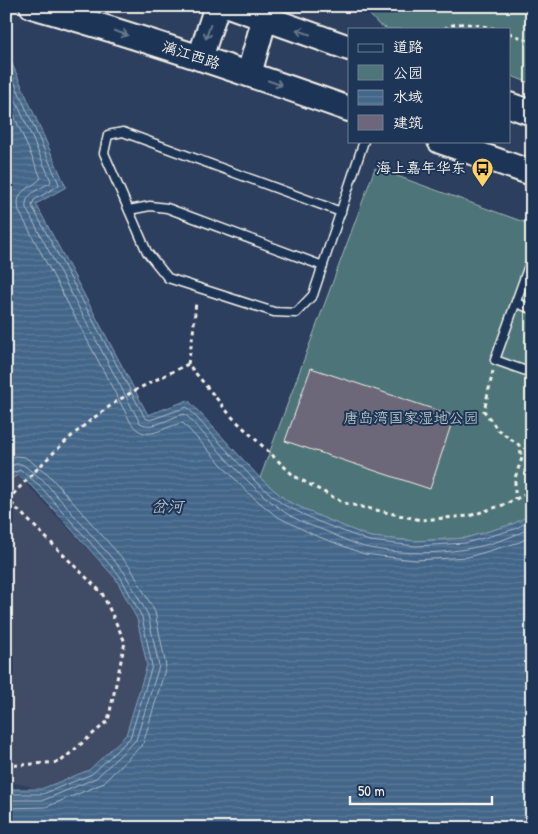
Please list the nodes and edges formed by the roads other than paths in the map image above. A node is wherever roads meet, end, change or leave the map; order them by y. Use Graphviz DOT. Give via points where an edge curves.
graph roads {
  1 [pos="32,6"];
  2 [pos="217,6"];
  3 [pos="231,6"];
  4 [pos="266,12"];
  5 [pos="348,48"];
  6 [pos="200,58"];
  7 [pos="249,74"];
  8 [pos="510,105"];
  9 [pos="348,109"];
  10 [pos="532,113"];
  11 [pos="364,142"];
  12 [pos="443,142"];
  13 [pos="532,173"];
  14 [pos="129,210"];
  15 [pos="341,212"];
  16 [pos="532,258"];
  17 [pos="323,266"];
  18 [pos="516,303"];
  19 [pos="532,309"];
  20 [pos="532,373"];
  1 -- 6 [label="main road, 漓江西路, one-way"];
  2 -- 6 [label="main road, one-way"];
  3 -- 4 [label="main road"];
  5 -- 4 [label="main road, one-way"];
  4 -- 7 [label="main road"];
  6 -- 7 [label="main road, 漓江西路"];
  7 -- 9 [label="main road, 漓江西路, one-way"];
  8 -- 10 [label="main road"];
  11 -- 15 [label="lane"];
  12 -- 13 [label="main road"];
  14 -- 15 [label="lane" via="104,153 108,134 122,132"];
  14 -- 17 [label="lane" via="150,206 167,208"];
  14 -- 17 [label="lane" via="147,252 168,278 274,312 296,312 313,296"];
  15 -- 17 [label="lane"];
  16 -- 18 [label="lane"];
  18 -- 19 [label="lane"];
  18 -- 20 [label="lane" via="495,360"];
}
